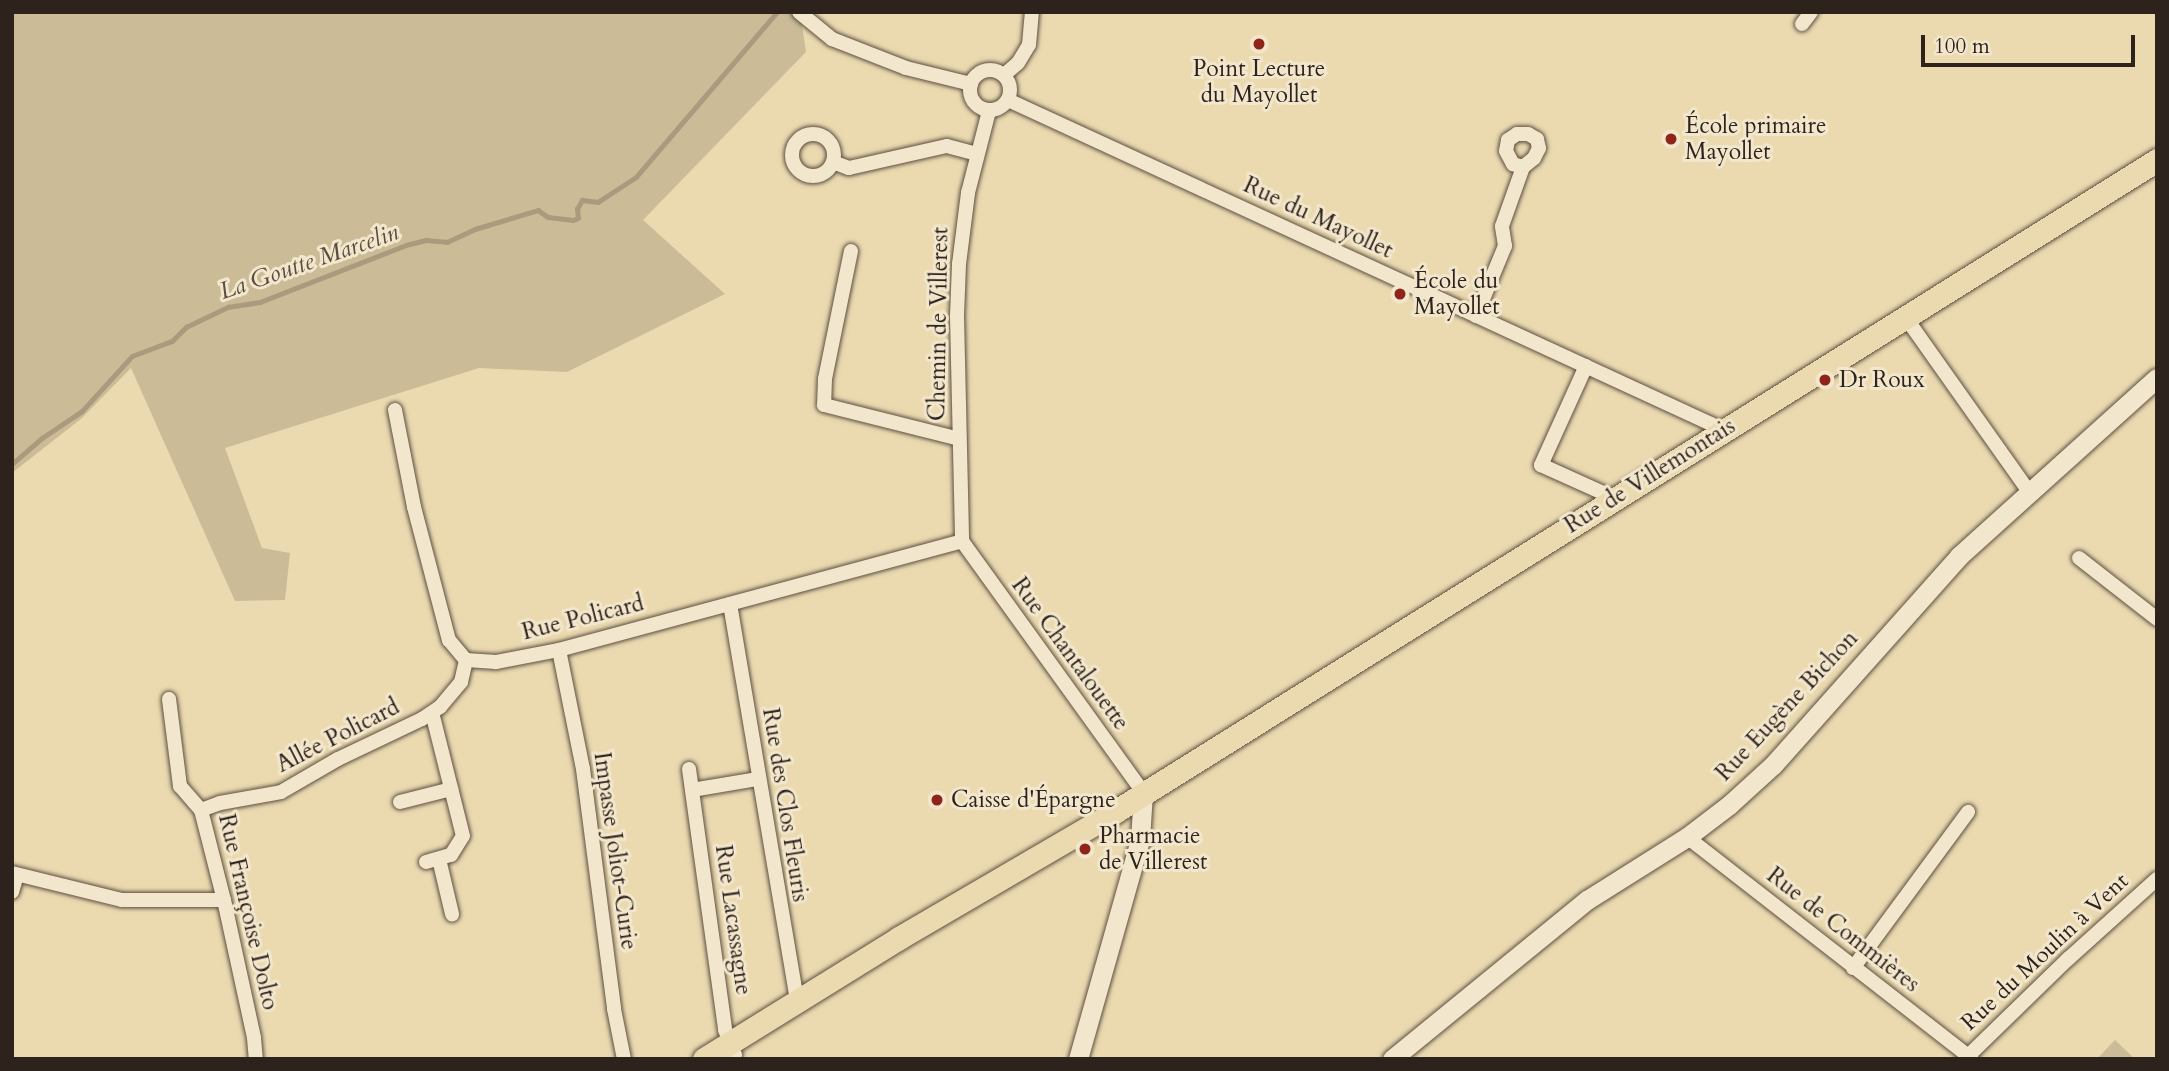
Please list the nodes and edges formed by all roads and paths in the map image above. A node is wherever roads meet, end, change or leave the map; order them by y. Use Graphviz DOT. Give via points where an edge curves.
graph roads {
  1 [pos="799,12"];
  2 [pos="1032,12"];
  3 [pos="1004,75"];
  4 [pos="971,84"];
  5 [pos="1008,100"];
  6 [pos="989,111"];
  7 [pos="977,154"];
  8 [pos="2157,160"];
  9 [pos="833,162"];
  10 [pos="1523,167"];
  11 [pos="851,251"];
  12 [pos="1476,316"];
  13 [pos="1906,318"];
  14 [pos="1586,366"];
  15 [pos="2157,378"];
  16 [pos="395,410"];
  17 [pos="1724,430"];
  18 [pos="959,439"];
  19 [pos="2029,492"];
  20 [pos="1614,498"];
  21 [pos="962,541"];
  22 [pos="2079,558"];
  23 [pos="730,604"];
  24 [pos="2157,619"];
  25 [pos="559,650"];
  26 [pos="466,660"];
  27 [pos="169,699"];
  28 [pos="432,713"];
  29 [pos="688,769"];
  30 [pos="758,779"];
  31 [pos="452,789"];
  32 [pos="692,790"];
  33 [pos="1143,792"];
  34 [pos="400,802"];
  35 [pos="201,810"];
  36 [pos="1968,812"];
  37 [pos="1687,837"];
  38 [pos="15,874"];
  39 [pos="2157,879"];
  40 [pos="12,892"];
  41 [pos="224,900"];
  42 [pos="452,914"];
  43 [pos="1853,968"];
  44 [pos="799,1007"];
  45 [pos="731,1052"];
  46 [pos="1968,1058"];
  47 [pos="256,1059"];
  48 [pos="624,1059"];
  49 [pos="704,1059"];
  50 [pos="1078,1059"];
  51 [pos="1392,1059"];
  1 -- 4 [label="street" via="832,39 905,68"];
  2 -- 3 [label="street" via="1029,45"];
  3 -- 4 [label="street" via="981,72"];
  3 -- 5 [label="street" via="1011,90"];
  4 -- 6 [label="street" via="972,99"];
  5 -- 6 [label="street"];
  5 -- 12 [label="street, Rue du Mayollet"];
  6 -- 7 [label="street, Chemin de Villerest"];
  7 -- 9 [label="street" via="947,146 849,168"];
  7 -- 18 [label="street, Chemin de Villerest" via="959,264"];
  8 -- 13 [label="main road, Rue de Villemontais"];
  10 -- 12 [label="street" via="1502,226 1504,246"];
  11 -- 18 [label="street" via="825,379 824,405"];
  12 -- 14 [label="street, Rue du Mayollet"];
  13 -- 17 [label="main road, Rue de Villemontais"];
  13 -- 19 [label="street"];
  14 -- 17 [label="street, Rue du Mayollet"];
  14 -- 20 [label="street" via="1541,464"];
  15 -- 19 [label="street, Rue Eugène Bichon"];
  16 -- 26 [label="street" via="414,507 449,640"];
  17 -- 20 [label="main road, Rue de Villemontais"];
  18 -- 21 [label="street, Chemin de Villerest"];
  19 -- 37 [label="street, Rue Eugène Bichon" via="1959,556 1773,765"];
  20 -- 33 [label="main road, Rue de Villemontais"];
  21 -- 23 [label="street, Rue Policard"];
  21 -- 33 [label="street, Rue Chantalouette"];
  22 -- 24 [label="street"];
  23 -- 25 [label="street, Rue Policard"];
  23 -- 30 [label="street, Rue des Clos Fleuris"];
  25 -- 26 [label="street, Rue Policard" via="496,662"];
  25 -- 48 [label="street, Impasse Joliot-Curie" via="583,769"];
  26 -- 28 [label="street, Allée Policard" via="461,682"];
  27 -- 35 [label="street, Rue Françoise Dolto" via="180,786"];
  28 -- 31 [label="street"];
  28 -- 35 [label="street, Allée Policard" via="281,792"];
  29 -- 32 [label="street, Rue Lacassagne"];
  30 -- 32 [label="street"];
  30 -- 44 [label="street, Rue des Clos Fleuris"];
  31 -- 34 [label="street"];
  31 -- 42 [label="street" via="463,836 451,855 433,860"];
  32 -- 45 [label="street, Rue Lacassagne"];
  33 -- 44 [label="main road, Rue de Villemontais" via="899,938"];
  33 -- 50 [label="street" via="1140,840"];
  35 -- 41 [label="street, Rue Françoise Dolto"];
  36 -- 43 [label="street"];
  37 -- 43 [label="street, Rue de Commières"];
  37 -- 51 [label="street, Rue Eugène Bichon" via="1587,900"];
  38 -- 40 [label="street"];
  38 -- 41 [label="street" via="122,900"];
  39 -- 46 [label="street, Rue du Moulin à Vent" via="2067,959"];
  41 -- 47 [label="street, Rue Françoise Dolto"];
  43 -- 46 [label="street, Rue de Commières"];
  44 -- 45 [label="main road, Rue de Villemontais"];
  45 -- 49 [label="main road, Rue de Villemontais"];
}
